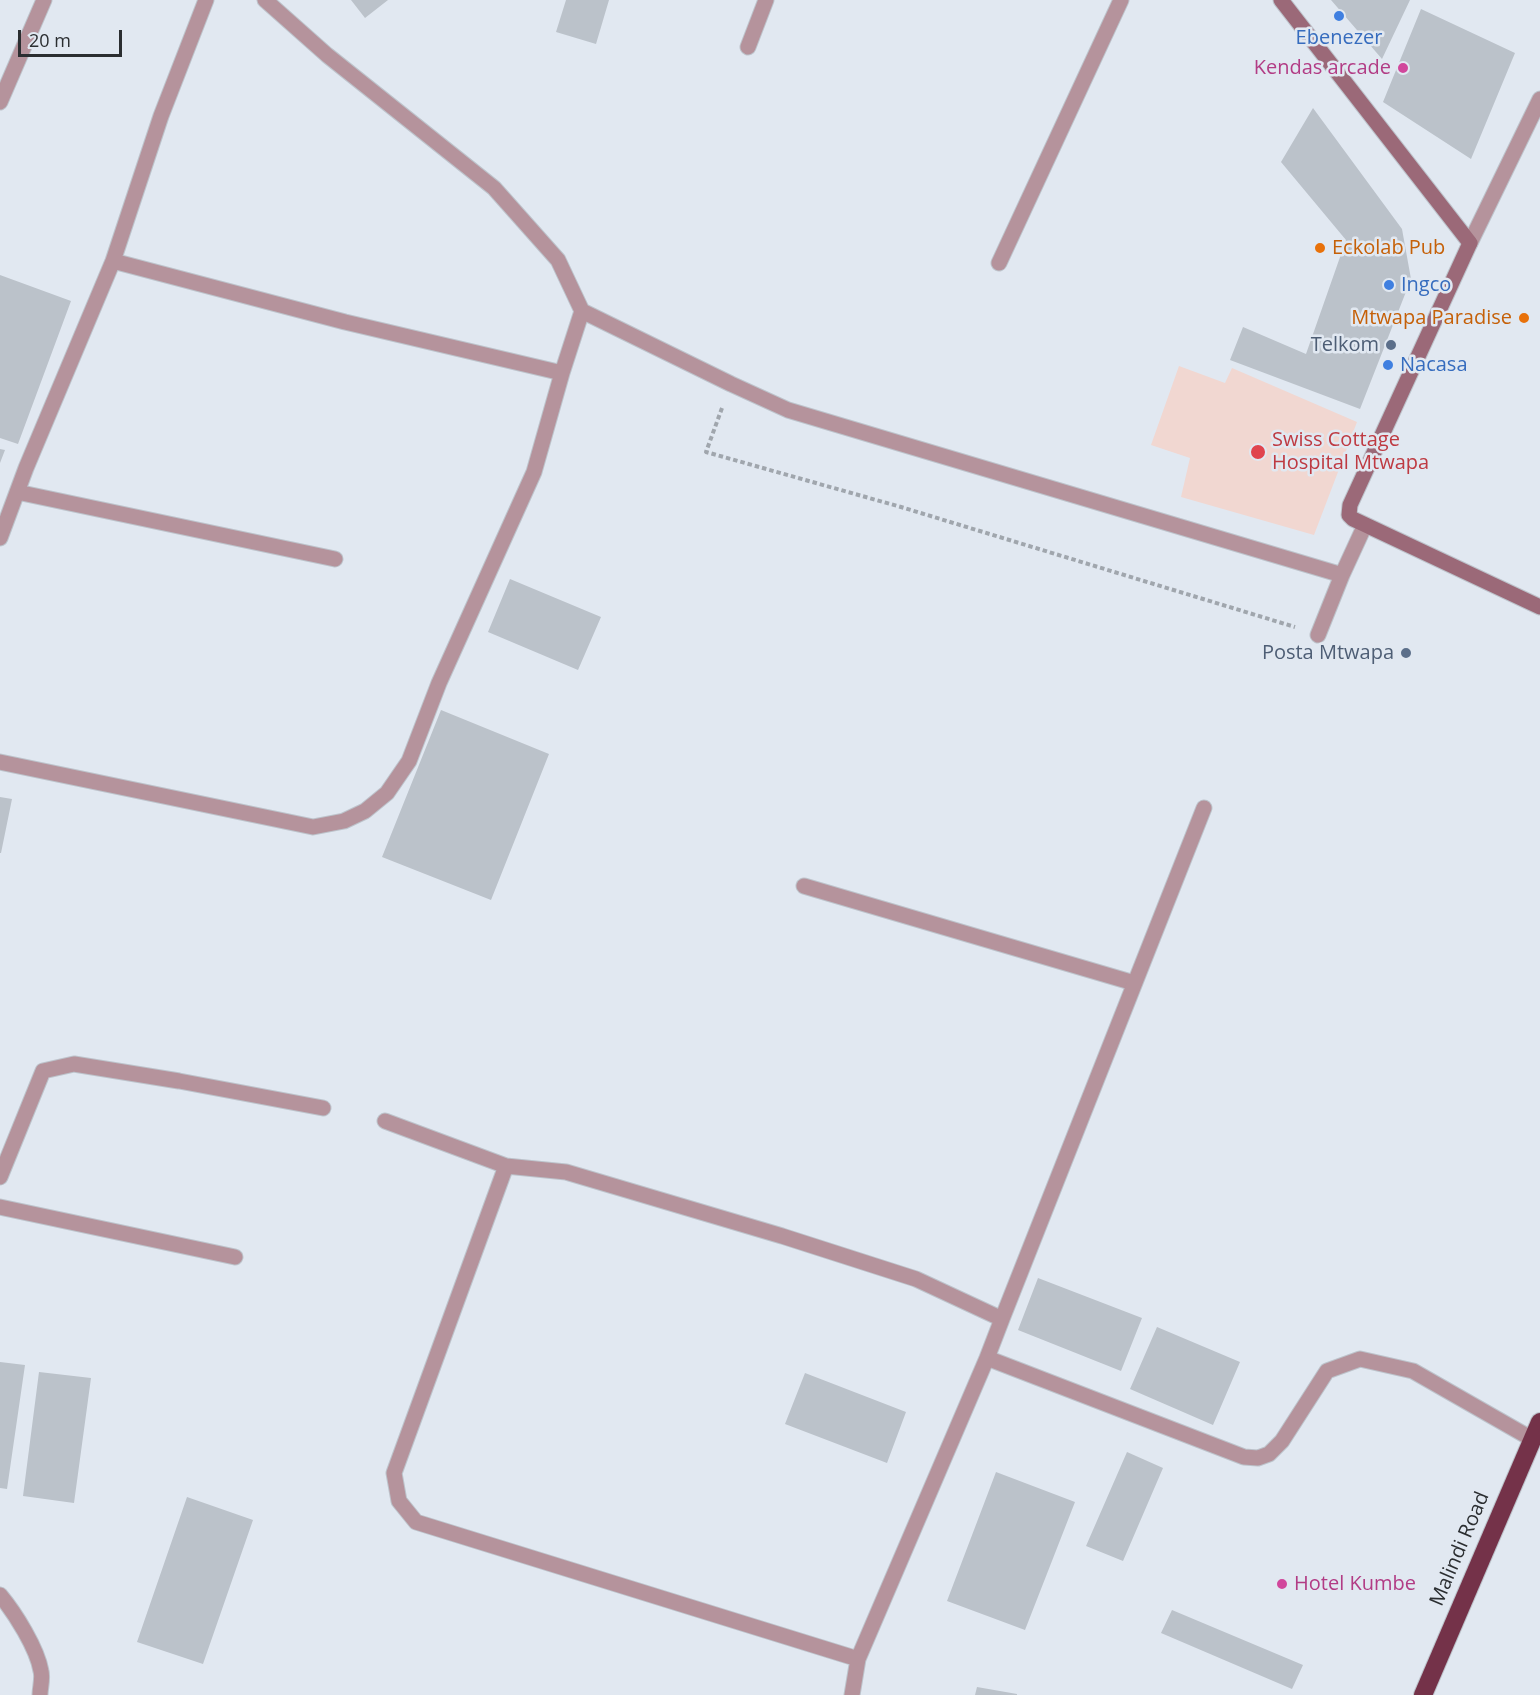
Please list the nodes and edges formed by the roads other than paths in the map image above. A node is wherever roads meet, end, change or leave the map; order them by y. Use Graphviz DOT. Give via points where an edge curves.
graph roads {
  1 [pos="44,0"];
  2 [pos="206,0"];
  3 [pos="265,0"];
  4 [pos="766,0"];
  5 [pos="1121,0"];
  6 [pos="1281,0"];
  7 [pos="748,47"];
  8 [pos="1540,99"];
  9 [pos="0,102"];
  10 [pos="1470,243"];
  11 [pos="112,261"];
  12 [pos="999,263"];
  13 [pos="582,311"];
  14 [pos="562,373"];
  15 [pos="17,492"];
  16 [pos="1365,525"];
  17 [pos="0,538"];
  18 [pos="335,560"];
  19 [pos="1342,575"];
  20 [pos="1540,607"];
  21 [pos="1318,635"];
  22 [pos="0,762"];
  23 [pos="1204,807"];
  24 [pos="804,886"];
  25 [pos="1134,983"];
  26 [pos="323,1108"];
  27 [pos="385,1121"];
  28 [pos="506,1166"];
  29 [pos="0,1177"];
  30 [pos="0,1207"];
  31 [pos="235,1257"];
  32 [pos="1002,1319"];
  33 [pos="987,1358"];
  34 [pos="1540,1422"];
  35 [pos="1532,1439"];
  36 [pos="0,1595"];
  37 [pos="858,1659"];
  38 [pos="40,1695"];
  39 [pos="852,1695"];
  40 [pos="1423,1695"];
  1 -- 9 [label="street"];
  2 -- 11 [label="street" via="161,116"];
  3 -- 13 [label="street" via="327,55 494,188 558,260"];
  4 -- 7 [label="street"];
  5 -- 12 [label="street"];
  6 -- 10 [label="street"];
  8 -- 10 [label="street"];
  10 -- 16 [label="street" via="1350,506 1349,515"];
  11 -- 14 [label="street"];
  11 -- 15 [label="street"];
  13 -- 14 [label="street"];
  13 -- 19 [label="street" via="788,410"];
  14 -- 22 [label="street" via="534,472 439,684 409,761 387,793 365,811 344,821 313,827"];
  15 -- 17 [label="street"];
  15 -- 18 [label="street"];
  16 -- 19 [label="street"];
  16 -- 20 [label="street"];
  19 -- 21 [label="street"];
  23 -- 25 [label="street"];
  24 -- 25 [label="street"];
  25 -- 32 [label="street"];
  26 -- 29 [label="street" via="74,1064 44,1071"];
  27 -- 28 [label="street"];
  28 -- 32 [label="street" via="566,1172 793,1239 916,1279"];
  28 -- 37 [label="street" via="394,1473 399,1501 416,1522"];
  30 -- 31 [label="street"];
  32 -- 33 [label="street"];
  33 -- 35 [label="street" via="1244,1457 1269,1454 1282,1441 1327,1371 1360,1359 1413,1371"];
  33 -- 37 [label="street"];
  34 -- 35 [label="highway, Malindi Road"];
  35 -- 40 [label="highway, Malindi Road"];
  36 -- 38 [label="street" via="32,1647 42,1672"];
  37 -- 39 [label="street"];
}
